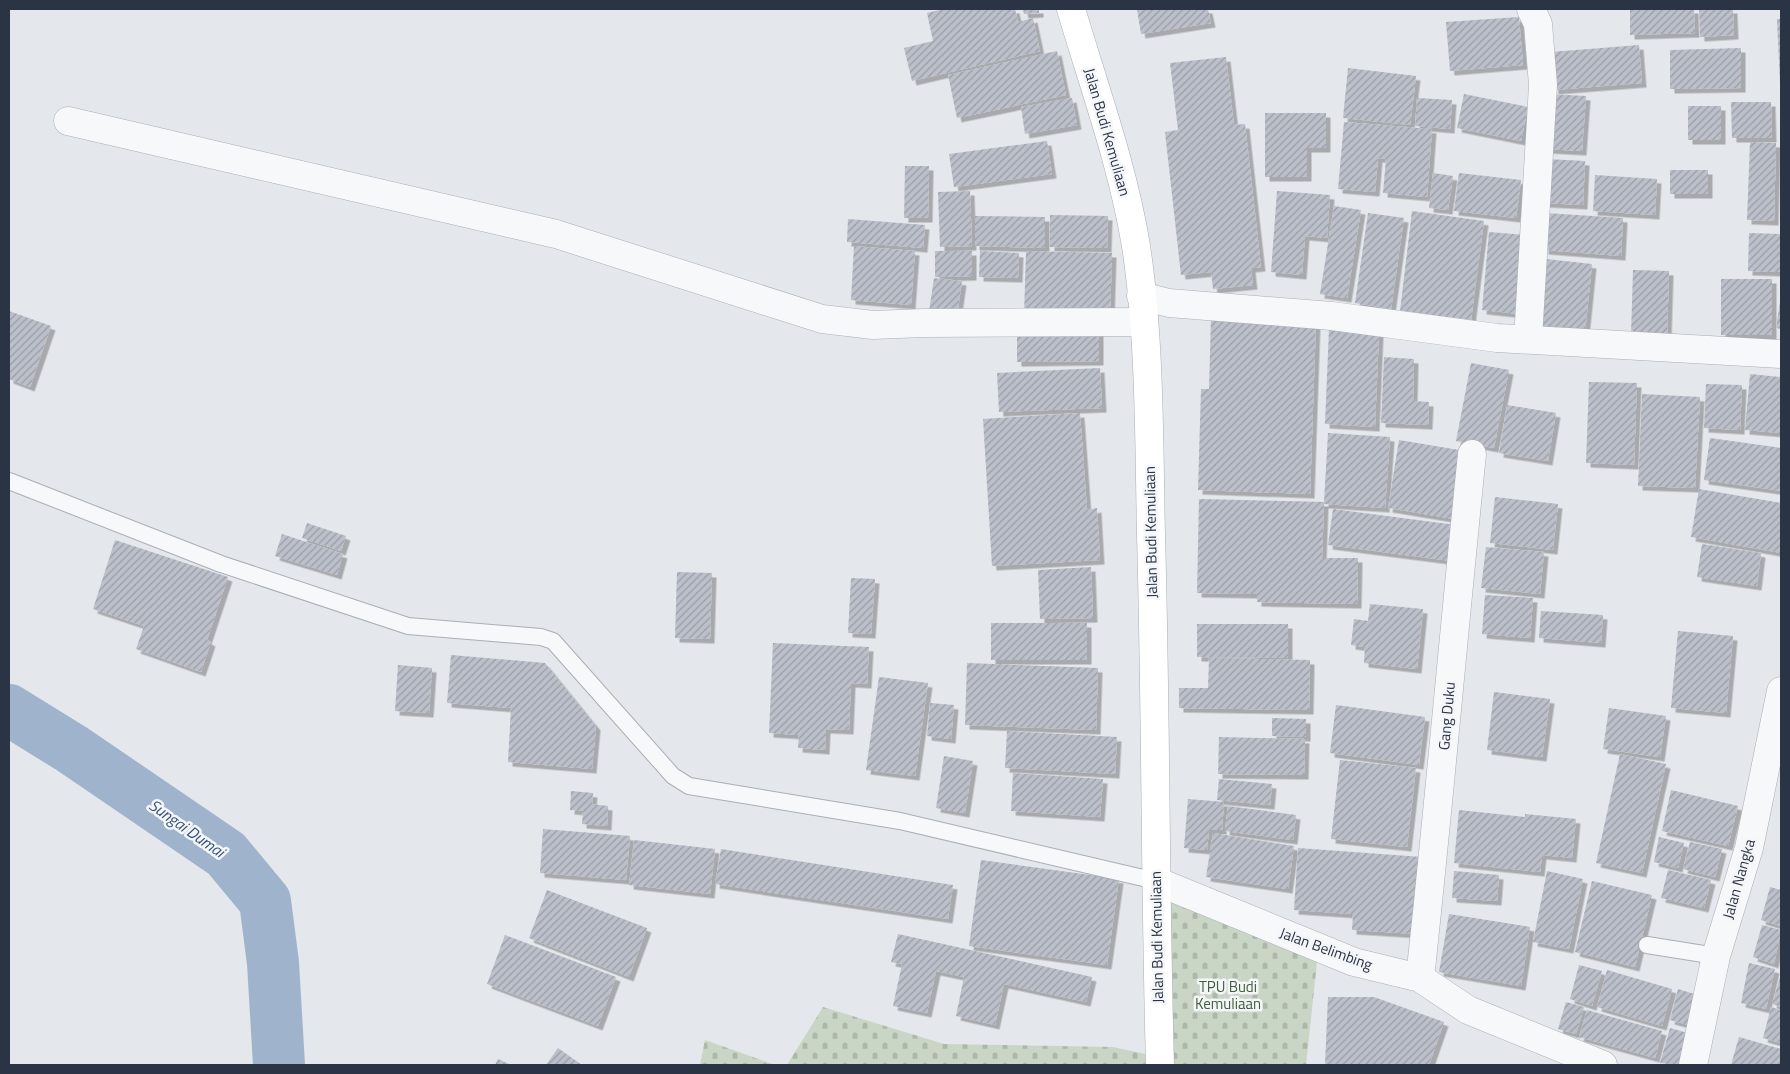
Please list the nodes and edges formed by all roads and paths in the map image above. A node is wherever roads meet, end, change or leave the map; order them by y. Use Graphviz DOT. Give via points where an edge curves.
graph roads {
  1 [pos="1071,9"];
  2 [pos="1531,9"];
  3 [pos="68,121"];
  4 [pos="1142,309"];
  5 [pos="1528,339"];
  6 [pos="1781,354"];
  7 [pos="1472,454"];
  8 [pos="9,481"];
  9 [pos="1781,691"];
  10 [pos="1156,881"];
  11 [pos="1647,945"];
  12 [pos="1716,956"];
  13 [pos="1420,978"];
  14 [pos="1566,1058"];
  15 [pos="1160,1065"];
  16 [pos="1603,1065"];
  17 [pos="1693,1065"];
  1 -- 4 [label="street, Jalan Budi Kemuliaan" via="1125,191 1136,247"];
  2 -- 5 [label="street" via="1538,24 1543,85"];
  3 -- 4 [label="street" via="556,234 822,319 874,325"];
  4 -- 5 [label="street" via="1169,303 1332,316 1497,338"];
  4 -- 10 [label="street, Jalan Budi Kemuliaan" via="1152,535"];
  5 -- 6 [label="street"];
  7 -- 13 [label="street, Gang Duku"];
  8 -- 10 [label="lane" via="221,564 408,626 541,637 553,642 673,776 690,786 900,821"];
  9 -- 12 [label="street, Jalan Nangka" via="1749,848"];
  10 -- 13 [label="street, Jalan Belimbing" via="1354,962"];
  10 -- 15 [label="street, Jalan Budi Kemuliaan"];
  11 -- 12 [label="lane"];
  12 -- 17 [label="street, Jalan Nangka"];
  13 -- 14 [label="street, Jalan Belimbing" via="1468,1010"];
  14 -- 16 [label="street, Jalan Belimbing"];
}
